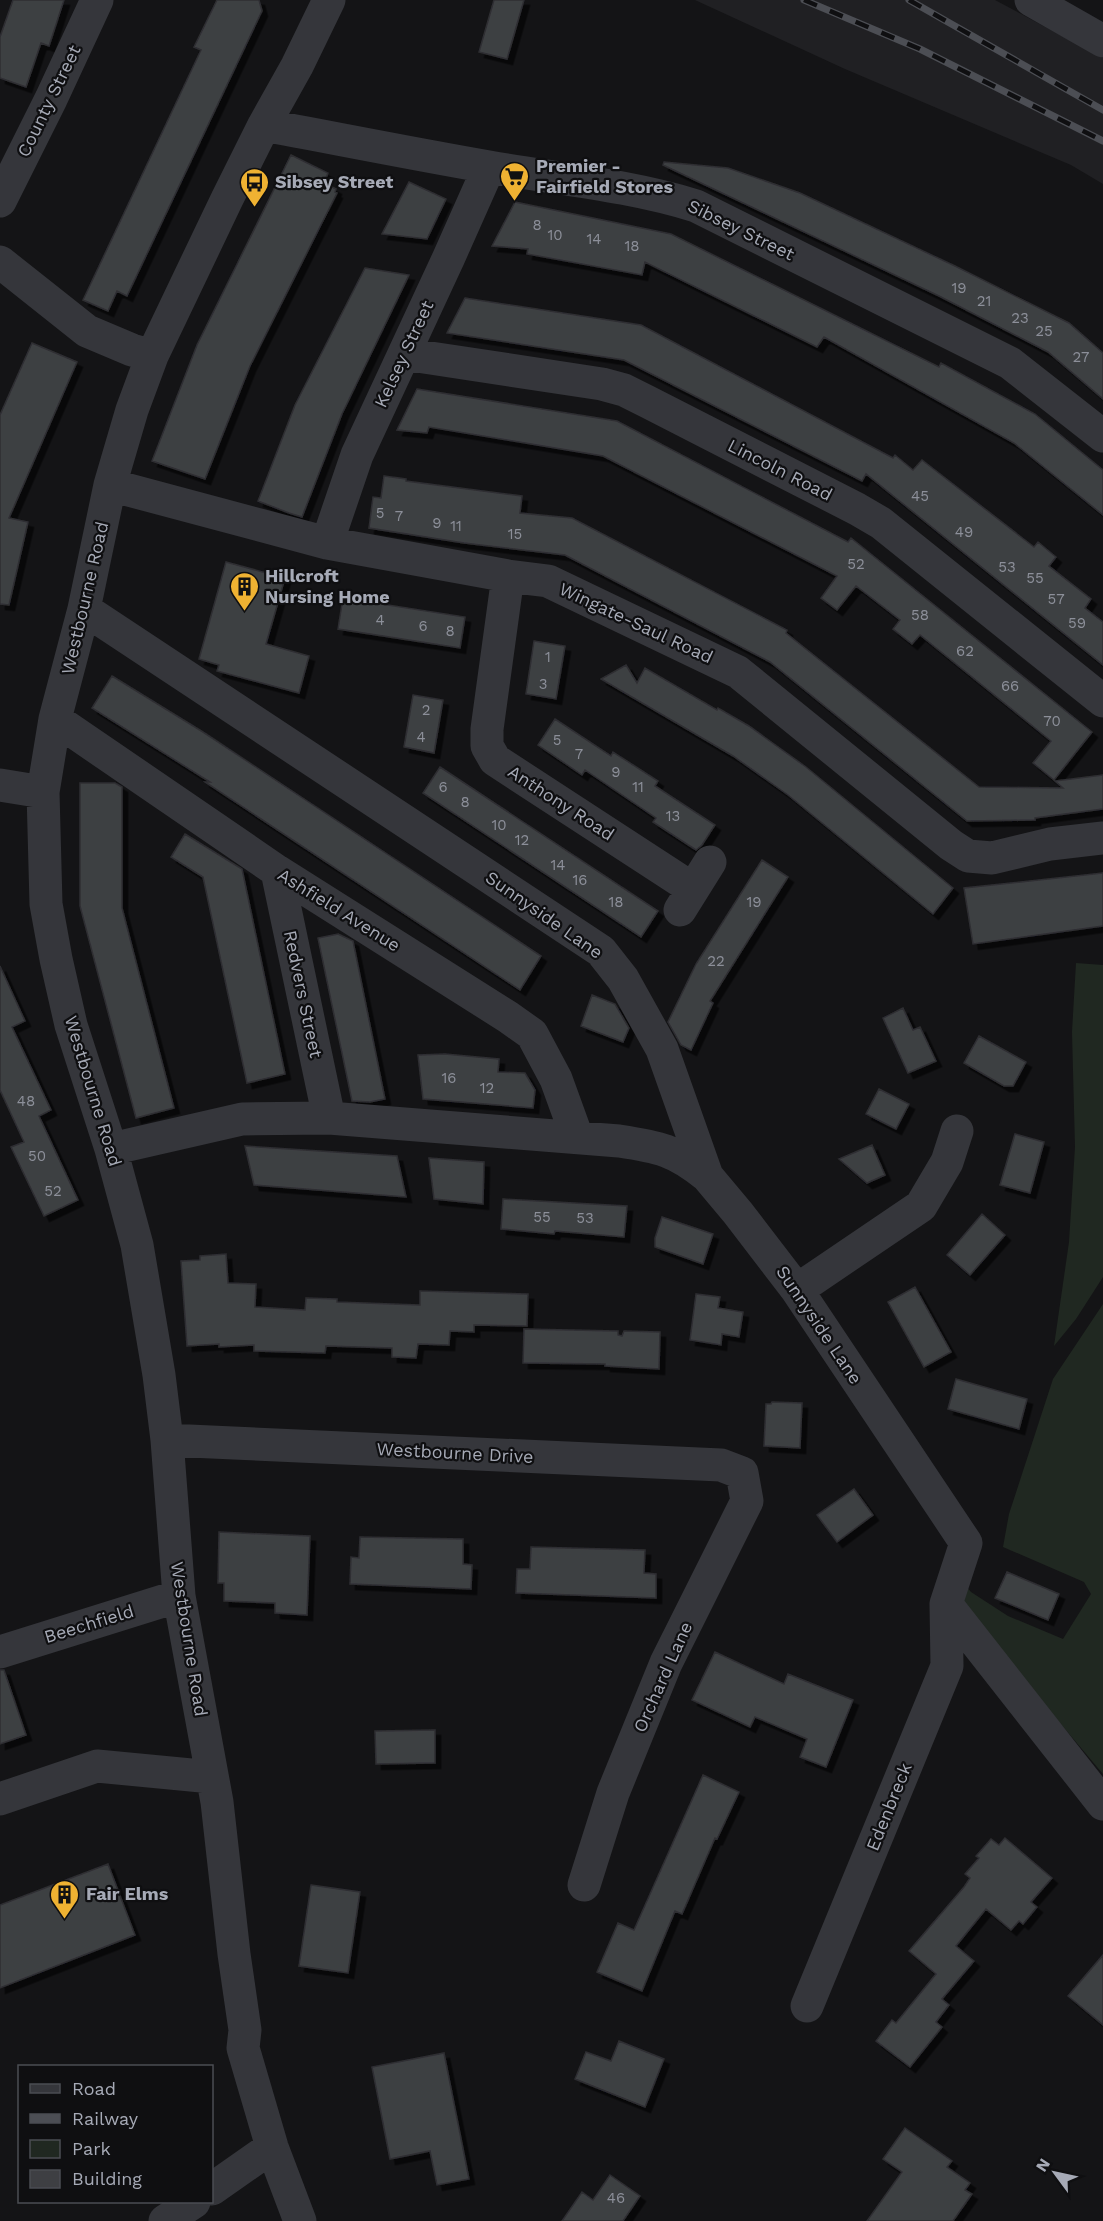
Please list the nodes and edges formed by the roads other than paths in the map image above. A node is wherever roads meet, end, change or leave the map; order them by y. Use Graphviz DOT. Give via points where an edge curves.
graph roads {
  1 [pos="97,0"];
  2 [pos="329,0"];
  3 [pos="1031,0"];
  4 [pos="1103,41"];
  5 [pos="264,125"];
  6 [pos="489,167"];
  7 [pos="0,201"];
  8 [pos="0,262"];
  9 [pos="404,354"];
  10 [pos="152,356"];
  11 [pos="1103,436"];
  12 [pos="110,486"];
  13 [pos="327,543"];
  14 [pos="508,576"];
  15 [pos="84,609"];
  16 [pos="1103,701"];
  17 [pos="55,719"];
  18 [pos="0,785"];
  19 [pos="43,792"];
  20 [pos="1103,838"];
  21 [pos="710,862"];
  22 [pos="277,871"];
  23 [pos="329,1118"];
  24 [pos="957,1131"];
  25 [pos="577,1137"];
  26 [pos="111,1149"];
  27 [pos="707,1176"];
  28 [pos="797,1290"];
  29 [pos="167,1440"];
  30 [pos="742,1473"];
  31 [pos="966,1543"];
  32 [pos="178,1596"];
  33 [pos="946,1604"];
  34 [pos="0,1652"];
  35 [pos="212,1777"];
  36 [pos="0,1799"];
  37 [pos="1103,1804"];
  38 [pos="584,1885"];
  39 [pos="807,2006"];
  40 [pos="272,2147"];
  41 [pos="213,2188"];
  42 [pos="192,2203"];
  43 [pos="165,2221"];
  44 [pos="300,2221"];
  1 -- 7 [label="street, County Street"];
  2 -- 5 [label="street, Westbourne Road"];
  3 -- 4 [label="street"];
  5 -- 6 [label="street, Sibsey Street"];
  5 -- 10 [label="street, Westbourne Road"];
  6 -- 9 [label="street, Kelsey Street"];
  6 -- 11 [label="street, Sibsey Street" via="632,189 696,206 1010,363"];
  8 -- 10 [label="street" via="87,331"];
  9 -- 13 [label="street, Kelsey Street" via="357,455"];
  9 -- 16 [label="street, Lincoln Road" via="624,390 881,523"];
  10 -- 12 [label="street, Westbourne Road"];
  12 -- 13 [label="street, Wingate-Saul Road"];
  12 -- 15 [label="street, Westbourne Road"];
  13 -- 14 [label="street, Wingate-Saul Road"];
  14 -- 20 [label="street, Wingate-Saul Road" via="548,581 738,672 968,856 992,858 1050,844"];
  14 -- 21 [label="street, Anthony Road" via="487,729 487,746 495,760 686,899"];
  15 -- 17 [label="street, Westbourne Road"];
  15 -- 27 [label="street, Sunnyside Lane" via="601,951 623,979 662,1049"];
  17 -- 19 [label="street, Westbourne Road"];
  17 -- 22 [label="street, Ashfield Avenue"];
  18 -- 19 [label="street"];
  19 -- 26 [label="street, Westbourne Road" via="46,904 56,959 71,1024"];
  22 -- 23 [label="street, Redvers Street"];
  22 -- 25 [label="street, Ashfield Avenue" via="532,1034 556,1079"];
  23 -- 25 [label="street"];
  23 -- 26 [label="street" via="242,1119"];
  24 -- 28 [label="street" via="947,1162 921,1206"];
  25 -- 27 [label="street" via="656,1146 686,1159"];
  26 -- 29 [label="street, Westbourne Road" via="137,1245"];
  27 -- 28 [label="street, Sunnyside Lane"];
  28 -- 31 [label="street, Sunnyside Lane"];
  29 -- 30 [label="street, Westbourne Drive" via="721,1465"];
  29 -- 32 [label="street, Westbourne Road"];
  30 -- 38 [label="street, Orchard Lane" via="747,1501 666,1663 613,1793"];
  31 -- 33 [label="street, Edenbreck"];
  32 -- 34 [label="street, Beechfield"];
  32 -- 35 [label="street, Westbourne Road"];
  33 -- 37 [label="street"];
  33 -- 39 [label="street, Edenbreck" via="947,1666"];
  35 -- 36 [label="street" via="97,1766"];
  35 -- 40 [label="street, Westbourne Road" via="245,2030 243,2048"];
  40 -- 41 [label="street"];
  40 -- 44 [label="street, Westbourne Road"];
  42 -- 43 [label="street"];
}
